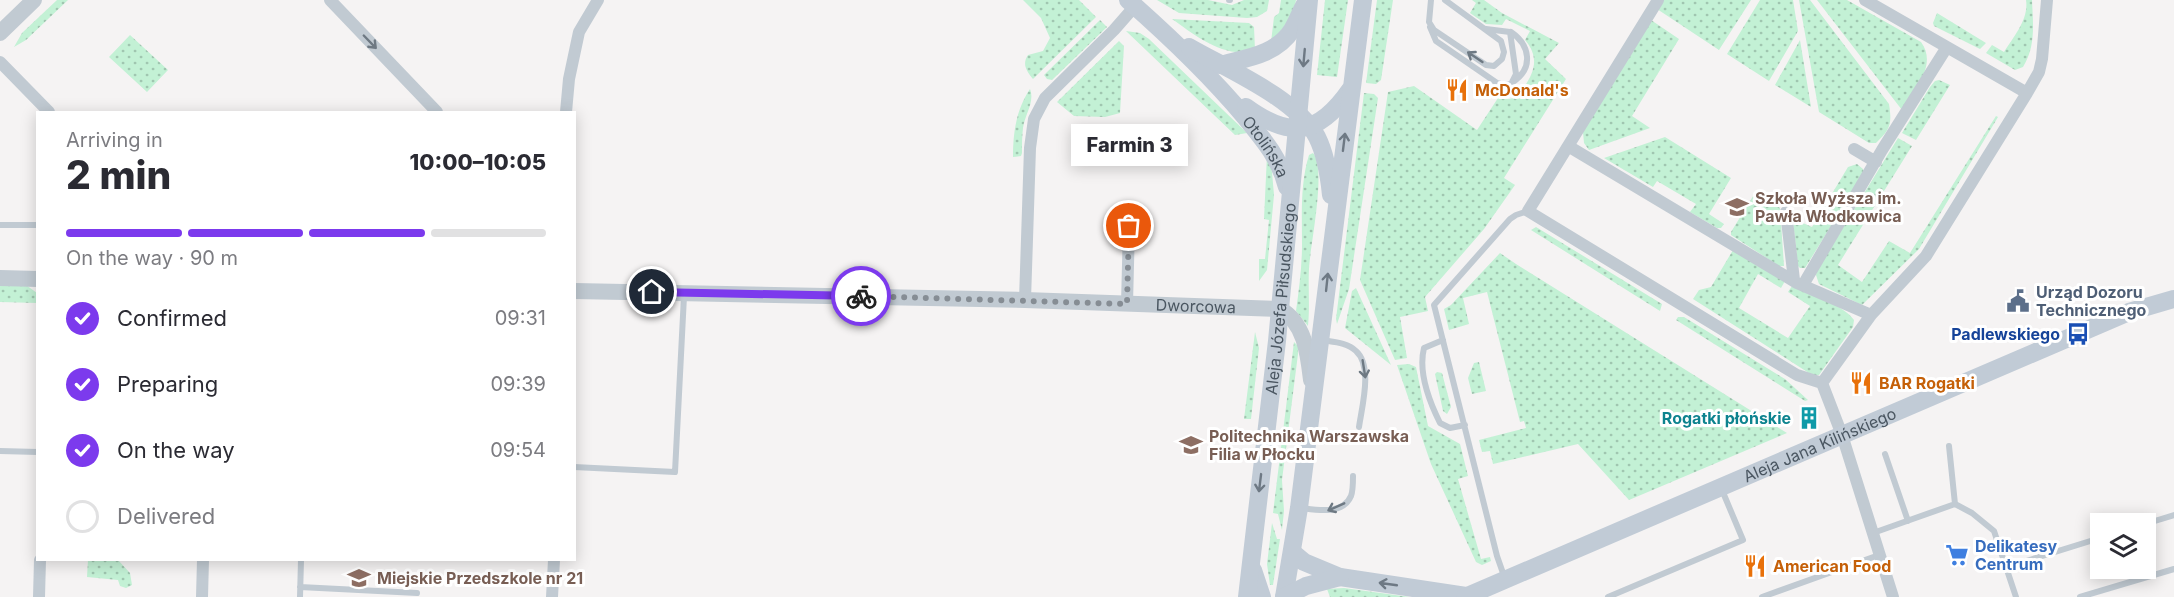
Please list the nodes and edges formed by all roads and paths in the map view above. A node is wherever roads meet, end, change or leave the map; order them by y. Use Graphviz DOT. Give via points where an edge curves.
graph roads {
  1 [pos="34,0"];
  2 [pos="330,0"];
  3 [pos="598,0"];
  4 [pos="1308,0"];
  5 [pos="1363,0"];
  6 [pos="1431,0"];
  7 [pos="1445,0"];
  8 [pos="1658,0"];
  9 [pos="1865,0"];
  10 [pos="2049,0"];
  11 [pos="1132,3"];
  12 [pos="1429,22"];
  13 [pos="1482,29"];
  14 [pos="1510,32"];
  15 [pos="0,33"];
  16 [pos="1170,37"];
  17 [pos="1947,47"];
  18 [pos="0,62"];
  19 [pos="1220,65"];
  20 [pos="1511,84"];
  21 [pos="1352,87"];
  22 [pos="1225,91"];
  23 [pos="2027,93"];
  24 [pos="48,111"];
  25 [pos="436,111"];
  26 [pos="566,111"];
  27 [pos="1301,123"];
  28 [pos="1568,146"];
  29 [pos="1854,149"];
  30 [pos="1876,162"];
  31 [pos="1289,210"];
  32 [pos="1528,211"];
  33 [pos="1786,212"];
  34 [pos="1334,221"];
  35 [pos="0,225"];
  36 [pos="36,225"];
  37 [pos="1129,226"];
  38 [pos="0,278"];
  39 [pos="36,279"];
  40 [pos="1798,283"];
  41 [pos="576,291"];
  42 [pos="685,292"];
  43 [pos="2174,299"];
  44 [pos="1025,300"];
  45 [pos="1127,304"];
  46 [pos="1280,309"];
  47 [pos="1871,315"];
  48 [pos="1320,340"];
  49 [pos="1443,340"];
  50 [pos="1822,383"];
  51 [pos="1313,402"];
  52 [pos="1465,425"];
  53 [pos="1359,427"];
  54 [pos="1842,435"];
  55 [pos="1948,446"];
  56 [pos="0,451"];
  57 [pos="36,452"];
  58 [pos="1885,454"];
  59 [pos="576,467"];
  60 [pos="1353,476"];
  61 [pos="1721,487"];
  62 [pos="1955,504"];
  63 [pos="1299,508"];
  64 [pos="2174,515"];
  65 [pos="1908,521"];
  66 [pos="2156,521"];
  67 [pos="1873,533"];
  68 [pos="2090,541"];
  69 [pos="1292,552"];
  70 [pos="1879,555"];
  71 [pos="1251,559"];
  72 [pos="40,561"];
  73 [pos="203,561"];
  74 [pos="301,561"];
  75 [pos="554,561"];
  76 [pos="2007,567"];
  77 [pos="2174,570"];
  78 [pos="1340,577"];
  79 [pos="1506,580"];
  80 [pos="300,586"];
  81 [pos="417,593"];
  82 [pos="39,597"];
  83 [pos="202,597"];
  84 [pos="300,597"];
  85 [pos="552,597"];
  86 [pos="1247,597"];
  87 [pos="1262,597"];
  88 [pos="1284,597"];
  89 [pos="1466,597"];
  90 [pos="1608,597"];
  91 [pos="1762,597"];
  92 [pos="1893,597"];
  93 [pos="2016,597"];
  94 [pos="2080,597"];
  1 -- 15 [label="street"];
  2 -- 25 [label="street, one-way"];
  3 -- 26 [label="street" via="579,32"];
  4 -- 19 [label="main road" via="1291,31 1278,44 1262,54"];
  4 -- 27 [label="main road, Aleja Józefa Piłsudskiego, one-way"];
  5 -- 21 [label="main road"];
  6 -- 12 [label="lane"];
  7 -- 13 [label="lane"];
  8 -- 28 [label="street"];
  9 -- 17 [label="street"];
  10 -- 23 [label="street" via="2039,72"];
  11 -- 16 [label="main road, Otolińska"];
  11 -- 44 [label="street" via="1114,30 1045,98 1034,119"];
  13 -- 12 [label="lane, one-way" via="1501,41 1504,52 1494,66 1434,30"];
  12 -- 20 [label="lane" via="1436,41 1497,83"];
  13 -- 14 [label="lane"];
  14 -- 20 [label="lane" via="1516,74"];
  14 -- 20 [label="lane" via="1520,38 1526,49 1526,68"];
  16 -- 19 [label="main road, Otolińska"];
  16 -- 22 [label="main road, Otolińska"];
  17 -- 23 [label="street"];
  17 -- 30 [label="street"];
  18 -- 24 [label="street"];
  19 -- 27 [label="main road, Otolińska" via="1270,92"];
  21 -- 27 [label="main road" via="1333,112"];
  34 -- 21 [label="main road, one-way"];
  22 -- 27 [label="main road, Otolińska" via="1267,122"];
  22 -- 31 [label="main road, Otolińska" via="1276,156 1288,188"];
  23 -- 47 [label="street" via="1926,256"];
  27 -- 31 [label="main road, Aleja Józefa Piłsudskiego"];
  27 -- 34 [label="main road, Otolińska" via="1324,155"];
  28 -- 32 [label="street"];
  28 -- 40 [label="street"];
  29 -- 30 [label="street"];
  30 -- 40 [label="street"];
  31 -- 46 [label="main road, Aleja Józefa Piłsudskiego"];
  32 -- 49 [label="lane" via="1510,219 1434,305"];
  32 -- 50 [label="street" via="1797,375"];
  33 -- 40 [label="street"];
  48 -- 34 [label="main road, one-way"];
  35 -- 36 [label="lane"];
  37 -- 45 [label="street"];
  38 -- 39 [label="street"];
  40 -- 47 [label="street"];
  41 -- 42 [label="street, Dworcowa"];
  42 -- 44 [label="street, Dworcowa"];
  42 -- 59 [label="lane" via="675,472"];
  43 -- 54 [label="main road, Aleja Jana Kilińskiego" via="2129,312"];
  44 -- 45 [label="street, Dworcowa"];
  45 -- 46 [label="street, Dworcowa"];
  46 -- 51 [label="street" via="1290,316 1302,335"];
  46 -- 71 [label="main road, Aleja Józefa Piłsudskiego, one-way"];
  47 -- 50 [label="street"];
  48 -- 51 [label="main road"];
  48 -- 53 [label="lane, one-way" via="1348,346 1363,360 1366,371"];
  49 -- 52 [label="lane"];
  49 -- 52 [label="lane" via="1424,348 1428,394 1440,423 1450,428"];
  50 -- 54 [label="street"];
  51 -- 63 [label="main road"];
  52 -- 79 [label="lane"];
  54 -- 61 [label="main road, Aleja Jana Kilińskiego"];
  54 -- 67 [label="street"];
  55 -- 62 [label="lane"];
  56 -- 57 [label="lane"];
  58 -- 65 [label="lane"];
  60 -- 63 [label="lane, one-way" via="1351,497 1337,508"];
  61 -- 79 [label="main road, Aleja Jana Kilińskiego"];
  61 -- 90 [label="lane" via="1743,540"];
  62 -- 65 [label="lane"];
  62 -- 76 [label="lane" via="1994,531"];
  63 -- 69 [label="main road"];
  64 -- 66 [label="lane"];
  65 -- 67 [label="lane"];
  67 -- 70 [label="street"];
  68 -- 76 [label="lane"];
  69 -- 78 [label="main road, Aleja Jana Kilińskiego" via="1304,562"];
  69 -- 88 [label="main road"];
  70 -- 91 [label="lane"];
  70 -- 92 [label="street"];
  71 -- 86 [label="main road, Aleja Józefa Piłsudskiego"];
  71 -- 87 [label="main road"];
  72 -- 82 [label="street"];
  73 -- 83 [label="street"];
  74 -- 80 [label="lane"];
  75 -- 85 [label="street"];
  76 -- 93 [label="lane"];
  77 -- 94 [label="lane"];
  78 -- 88 [label="main road"];
  89 -- 78 [label="main road, Aleja Jana Kilińskiego, one-way"];
  79 -- 89 [label="main road, Aleja Jana Kilińskiego"];
  80 -- 81 [label="lane"];
  80 -- 84 [label="lane"];
}
